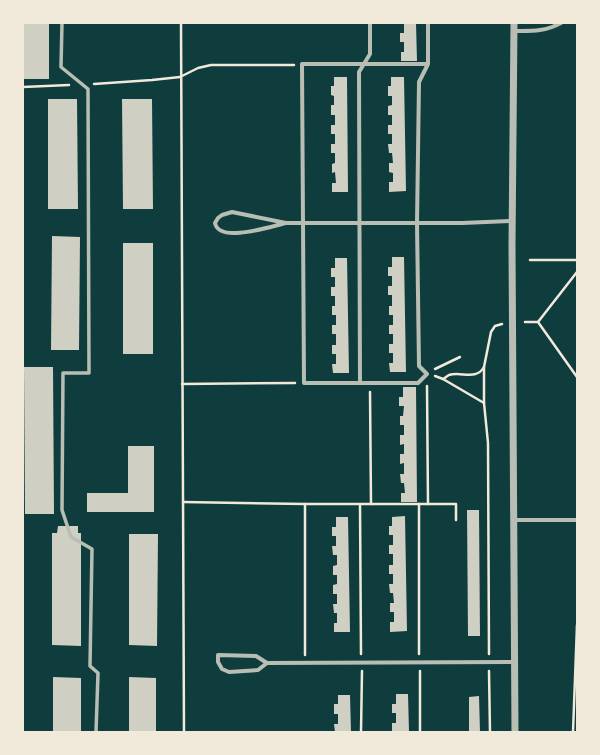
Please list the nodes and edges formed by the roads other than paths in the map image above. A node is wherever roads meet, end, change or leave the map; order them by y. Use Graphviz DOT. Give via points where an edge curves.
graph roads {
  1 [pos="62,23"];
  2 [pos="370,23"];
  3 [pos="428,23"];
  4 [pos="514,23"];
  5 [pos="561,23"];
  6 [pos="514,31"];
  7 [pos="428,64"];
  8 [pos="364,65"];
  9 [pos="513,221"];
  10 [pos="286,223"];
  11 [pos="303,223"];
  12 [pos="360,223"];
  13 [pos="417,223"];
  14 [pos="360,383"];
  15 [pos="515,520"];
  16 [pos="577,520"];
  17 [pos="267,662"];
  18 [pos="515,662"];
  19 [pos="96,732"];
  20 [pos="515,732"];
  1 -- 19 [label="street" via="61,67 88,89 89,373 63,373 62,510 71,537 92,549 90,666 98,673"];
  2 -- 8 [label="street" via="370,54"];
  3 -- 7 [label="street"];
  4 -- 6 [label="street"];
  5 -- 6 [label="street" via="540,31"];
  6 -- 9 [label="street"];
  7 -- 8 [label="street"];
  7 -- 13 [label="street" via="419,82"];
  8 -- 11 [label="street" via="302,64"];
  8 -- 12 [label="street" via="359,72"];
  9 -- 13 [label="street"];
  9 -- 15 [label="street"];
  10 -- 10 [label="street" via="232,212 222,215 215,223 221,232 232,234"];
  10 -- 11 [label="street"];
  11 -- 12 [label="street"];
  11 -- 14 [label="street" via="304,383"];
  12 -- 13 [label="street"];
  12 -- 14 [label="street"];
  13 -- 14 [label="street" via="419,366 427,374 418,383"];
  15 -- 16 [label="street"];
  15 -- 18 [label="street"];
  17 -- 17 [label="street" via="256,656 218,655 222,669 229,672 258,670"];
  17 -- 18 [label="street"];
  18 -- 20 [label="street"];
}
